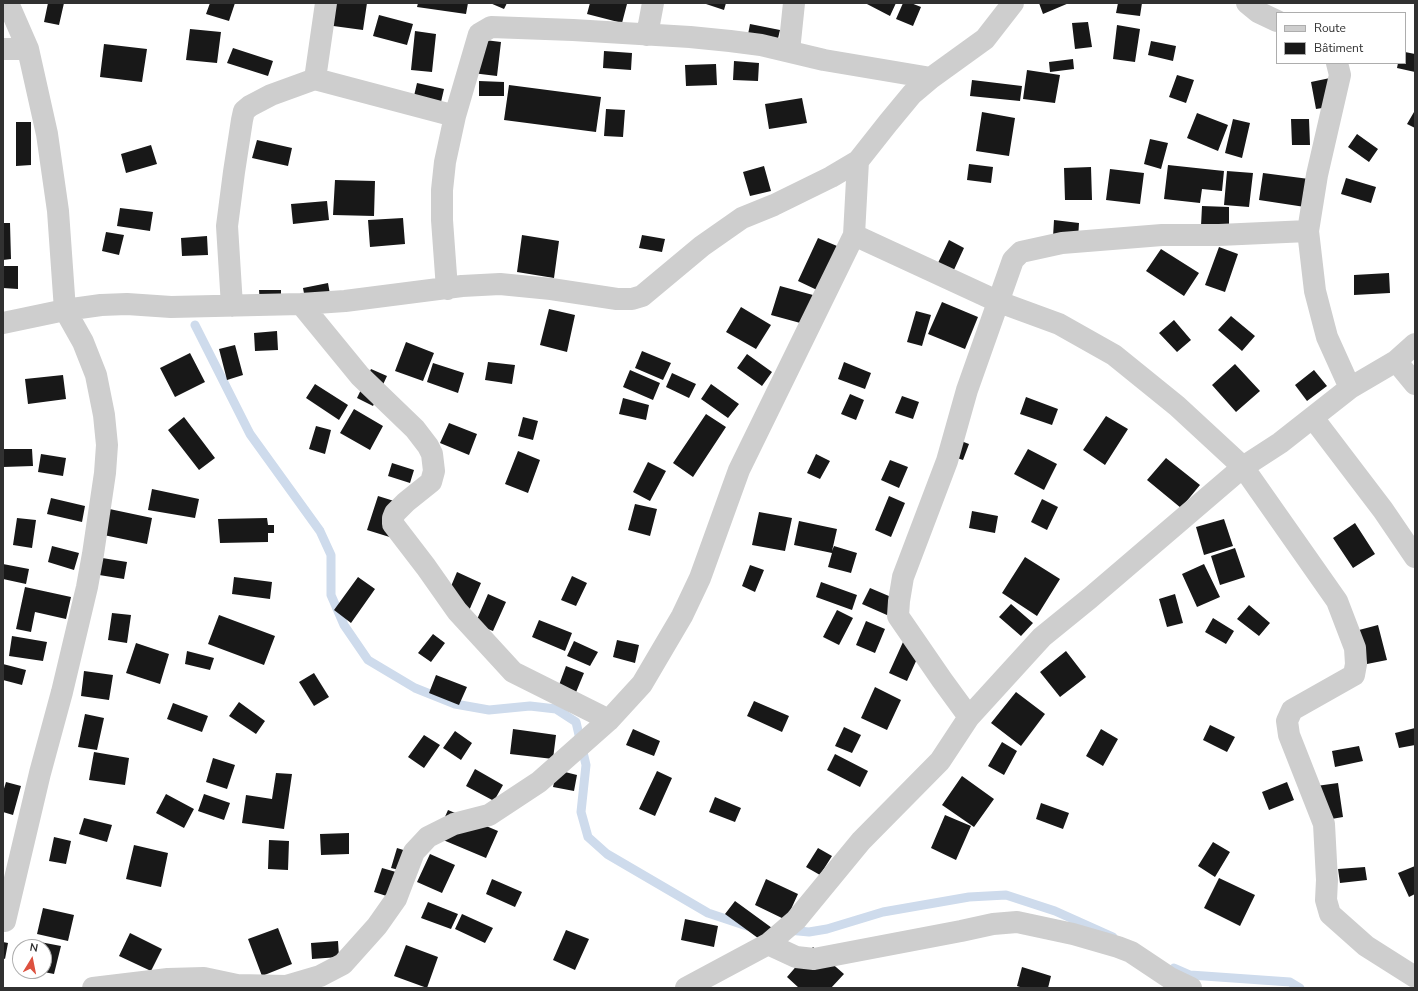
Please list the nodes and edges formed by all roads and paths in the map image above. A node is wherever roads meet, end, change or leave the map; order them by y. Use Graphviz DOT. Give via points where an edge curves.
graph roads {
  1 [pos="8,3"];
  2 [pos="326,3"];
  3 [pos="653,3"];
  4 [pos="794,3"];
  5 [pos="1013,3"];
  6 [pos="1247,3"];
  7 [pos="1276,21"];
  8 [pos="647,35"];
  9 [pos="3,49"];
  10 [pos="28,49"];
  11 [pos="789,51"];
  12 [pos="1337,64"];
  13 [pos="931,78"];
  14 [pos="315,79"];
  15 [pos="455,116"];
  16 [pos="858,161"];
  17 [pos="1308,231"];
  18 [pos="854,235"];
  19 [pos="447,289"];
  20 [pos="999,302"];
  21 [pos="301,304"];
  22 [pos="232,306"];
  23 [pos="65,310"];
  24 [pos="3,323"];
  25 [pos="1415,344"];
  26 [pos="1396,361"];
  27 [pos="1415,384"];
  28 [pos="1350,388"];
  29 [pos="1313,418"];
  30 [pos="1243,467"];
  31 [pos="1415,557"];
  32 [pos="969,717"];
  33 [pos="609,720"];
  34 [pos="5,921"];
  35 [pos="768,944"];
  36 [pos="1415,977"];
  37 [pos="689,987"];
  38 [pos="94,988"];
  39 [pos="104,988"];
  40 [pos="1191,988"];
  1 -- 10 [label="street"];
  2 -- 14 [label="street"];
  3 -- 8 [label="street"];
  4 -- 11 [label="street"];
  5 -- 13 [label="street" via="985,39"];
  6 -- 7 [label="street" via="1258,12"];
  8 -- 11 [label="street" via="730,41"];
  8 -- 15 [label="street" via="491,27 479,34"];
  9 -- 10 [label="street"];
  10 -- 23 [label="street" via="47,134 58,211"];
  11 -- 13 [label="street" via="824,60"];
  12 -- 17 [label="street" via="1340,75 1317,175"];
  13 -- 16 [label="street" via="912,94"];
  14 -- 15 [label="street"];
  14 -- 22 [label="street" via="271,95 244,111 227,226"];
  15 -- 19 [label="street" via="442,190"];
  16 -- 18 [label="street"];
  16 -- 19 [label="street" via="781,202 742,218 702,246 642,296 617,299 500,284"];
  17 -- 20 [label="street" via="1162,235 1062,243 1032,249 1021,252 1013,260"];
  17 -- 28 [label="street" via="1315,291 1327,337"];
  18 -- 20 [label="street"];
  18 -- 33 [label="street" via="739,470 700,578 682,616 642,684"];
  19 -- 21 [label="street"];
  20 -- 30 [label="street" via="1059,324 1114,355 1177,406"];
  20 -- 32 [label="street" via="967,390 947,461 903,577 899,600 898,616"];
  21 -- 22 [label="street"];
  21 -- 33 [label="street" via="360,376 415,429 432,454 434,471 431,482 395,513 393,524 458,611 513,672"];
  22 -- 23 [label="street" via="171,307 127,304"];
  23 -- 24 [label="street"];
  23 -- 34 [label="street" via="83,342 96,375 107,445 105,473 86,587"];
  25 -- 26 [label="street"];
  26 -- 27 [label="street"];
  26 -- 28 [label="street"];
  28 -- 29 [label="street"];
  29 -- 30 [label="street"];
  29 -- 31 [label="street"];
  30 -- 32 [label="street" via="1042,637"];
  30 -- 36 [label="street" via="1337,601 1355,648 1354,674 1292,710 1287,721 1289,735 1324,824 1326,900 1330,914 1366,946"];
  32 -- 35 [label="street" via="940,761 861,841 796,920"];
  33 -- 39 [label="street" via="539,782 489,815 454,824 428,837 414,852 396,899 377,926 343,964 320,976 286,986 237,985 204,978 168,979"];
  35 -- 37 [label="street"];
  35 -- 40 [label="street" via="796,957 814,959 993,924 1017,922 1118,947 1131,952 1170,978"];
  38 -- 39 [label="street"];
}
